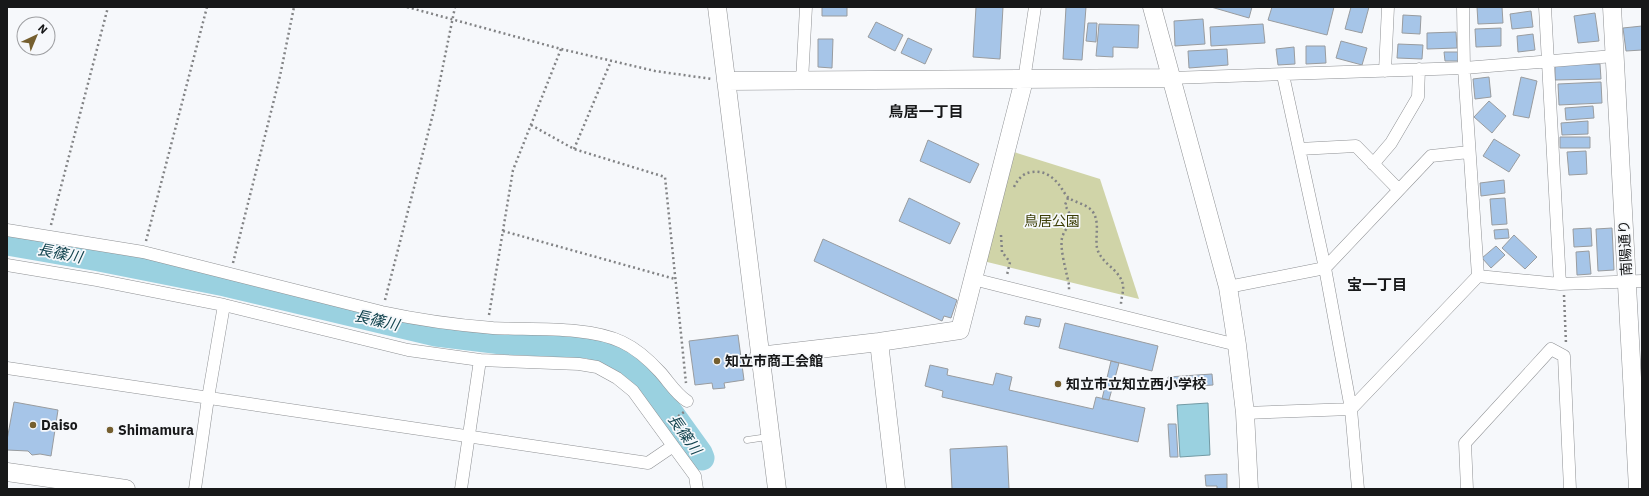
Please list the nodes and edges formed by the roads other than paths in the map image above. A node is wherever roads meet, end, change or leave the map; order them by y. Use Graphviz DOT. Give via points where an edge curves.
graph roads {
  1 [pos="717,7"];
  2 [pos="806,7"];
  3 [pos="1035,7"];
  4 [pos="1152,7"];
  5 [pos="1388,7"];
  6 [pos="1463,7"];
  7 [pos="1545,7"];
  8 [pos="1612,7"];
  9 [pos="1614,56"];
  10 [pos="1548,61"];
  11 [pos="1464,68"];
  12 [pos="1419,69"];
  13 [pos="1385,71"];
  14 [pos="1283,75"];
  15 [pos="1171,78"];
  16 [pos="802,80"];
  17 [pos="1024,80"];
  18 [pos="726,81"];
  19 [pos="1298,149"];
  20 [pos="1469,152"];
  21 [pos="1373,164"];
  22 [pos="1398,189"];
  23 [pos="7,230"];
  24 [pos="7,265"];
  25 [pos="1325,268"];
  26 [pos="1478,276"];
  27 [pos="973,279"];
  28 [pos="1634,281"];
  29 [pos="1560,284"];
  30 [pos="1228,287"];
  31 [pos="224,306"];
  32 [pos="879,342"];
  33 [pos="1237,344"];
  34 [pos="759,356"];
  35 [pos="480,360"];
  36 [pos="7,368"];
  37 [pos="208,398"];
  38 [pos="687,401"];
  39 [pos="1351,409"];
  40 [pos="1244,413"];
  41 [pos="468,436"];
  42 [pos="770,437"];
  43 [pos="747,440"];
  44 [pos="673,446"];
  45 [pos="7,472"];
  46 [pos="126,489"];
  47 [pos="195,489"];
  48 [pos="461,489"];
  49 [pos="696,489"];
  50 [pos="776,489"];
  51 [pos="896,489"];
  52 [pos="1249,489"];
  53 [pos="1358,489"];
  54 [pos="1467,489"];
  55 [pos="1570,489"];
  56 [pos="1638,489"];
  1 -- 18 [label="street"];
  2 -- 16 [label="street"];
  3 -- 17 [label="street"];
  4 -- 15 [label="street"];
  5 -- 13 [label="street"];
  6 -- 11 [label="street"];
  7 -- 10 [label="street"];
  8 -- 9 [label="street, 南陽通り"];
  9 -- 10 [label="street"];
  9 -- 28 [label="street, 南陽通り"];
  10 -- 11 [label="street"];
  10 -- 29 [label="street"];
  11 -- 12 [label="street"];
  11 -- 20 [label="street"];
  12 -- 13 [label="street"];
  12 -- 21 [label="street" via="1418,97 1391,143"];
  13 -- 14 [label="street"];
  14 -- 15 [label="street"];
  14 -- 19 [label="street"];
  15 -- 17 [label="street"];
  15 -- 30 [label="street"];
  16 -- 17 [label="street"];
  16 -- 18 [label="street"];
  17 -- 27 [label="street"];
  18 -- 34 [label="street"];
  19 -- 21 [label="street" via="1356,146"];
  19 -- 25 [label="street"];
  20 -- 22 [label="street" via="1431,156"];
  20 -- 26 [label="street"];
  21 -- 22 [label="street"];
  22 -- 25 [label="street"];
  23 -- 38 [label="street" via="143,252 382,312 445,324 580,331 604,336 622,342 642,354 680,397"];
  24 -- 31 [label="street"];
  25 -- 30 [label="street"];
  25 -- 39 [label="street"];
  26 -- 29 [label="street"];
  26 -- 39 [label="street"];
  27 -- 32 [label="street" via="960,330"];
  27 -- 33 [label="street"];
  28 -- 29 [label="street"];
  28 -- 56 [label="street, 南陽通り"];
  30 -- 33 [label="street"];
  31 -- 35 [label="street" via="408,350"];
  31 -- 37 [label="street"];
  32 -- 34 [label="street"];
  32 -- 51 [label="street"];
  33 -- 40 [label="street"];
  34 -- 42 [label="street"];
  35 -- 41 [label="street"];
  35 -- 44 [label="street" via="598,367 634,391"];
  36 -- 37 [label="street"];
  37 -- 41 [label="street"];
  37 -- 47 [label="street"];
  39 -- 40 [label="street"];
  39 -- 53 [label="street"];
  40 -- 52 [label="street"];
  41 -- 44 [label="street" via="648,463"];
  41 -- 48 [label="street"];
  42 -- 43 [label="lane"];
  42 -- 50 [label="street"];
  44 -- 49 [label="street" via="695,476"];
  45 -- 46 [label="street"];
  54 -- 55 [label="street" via="1465,443 1551,349 1564,356"];
}
